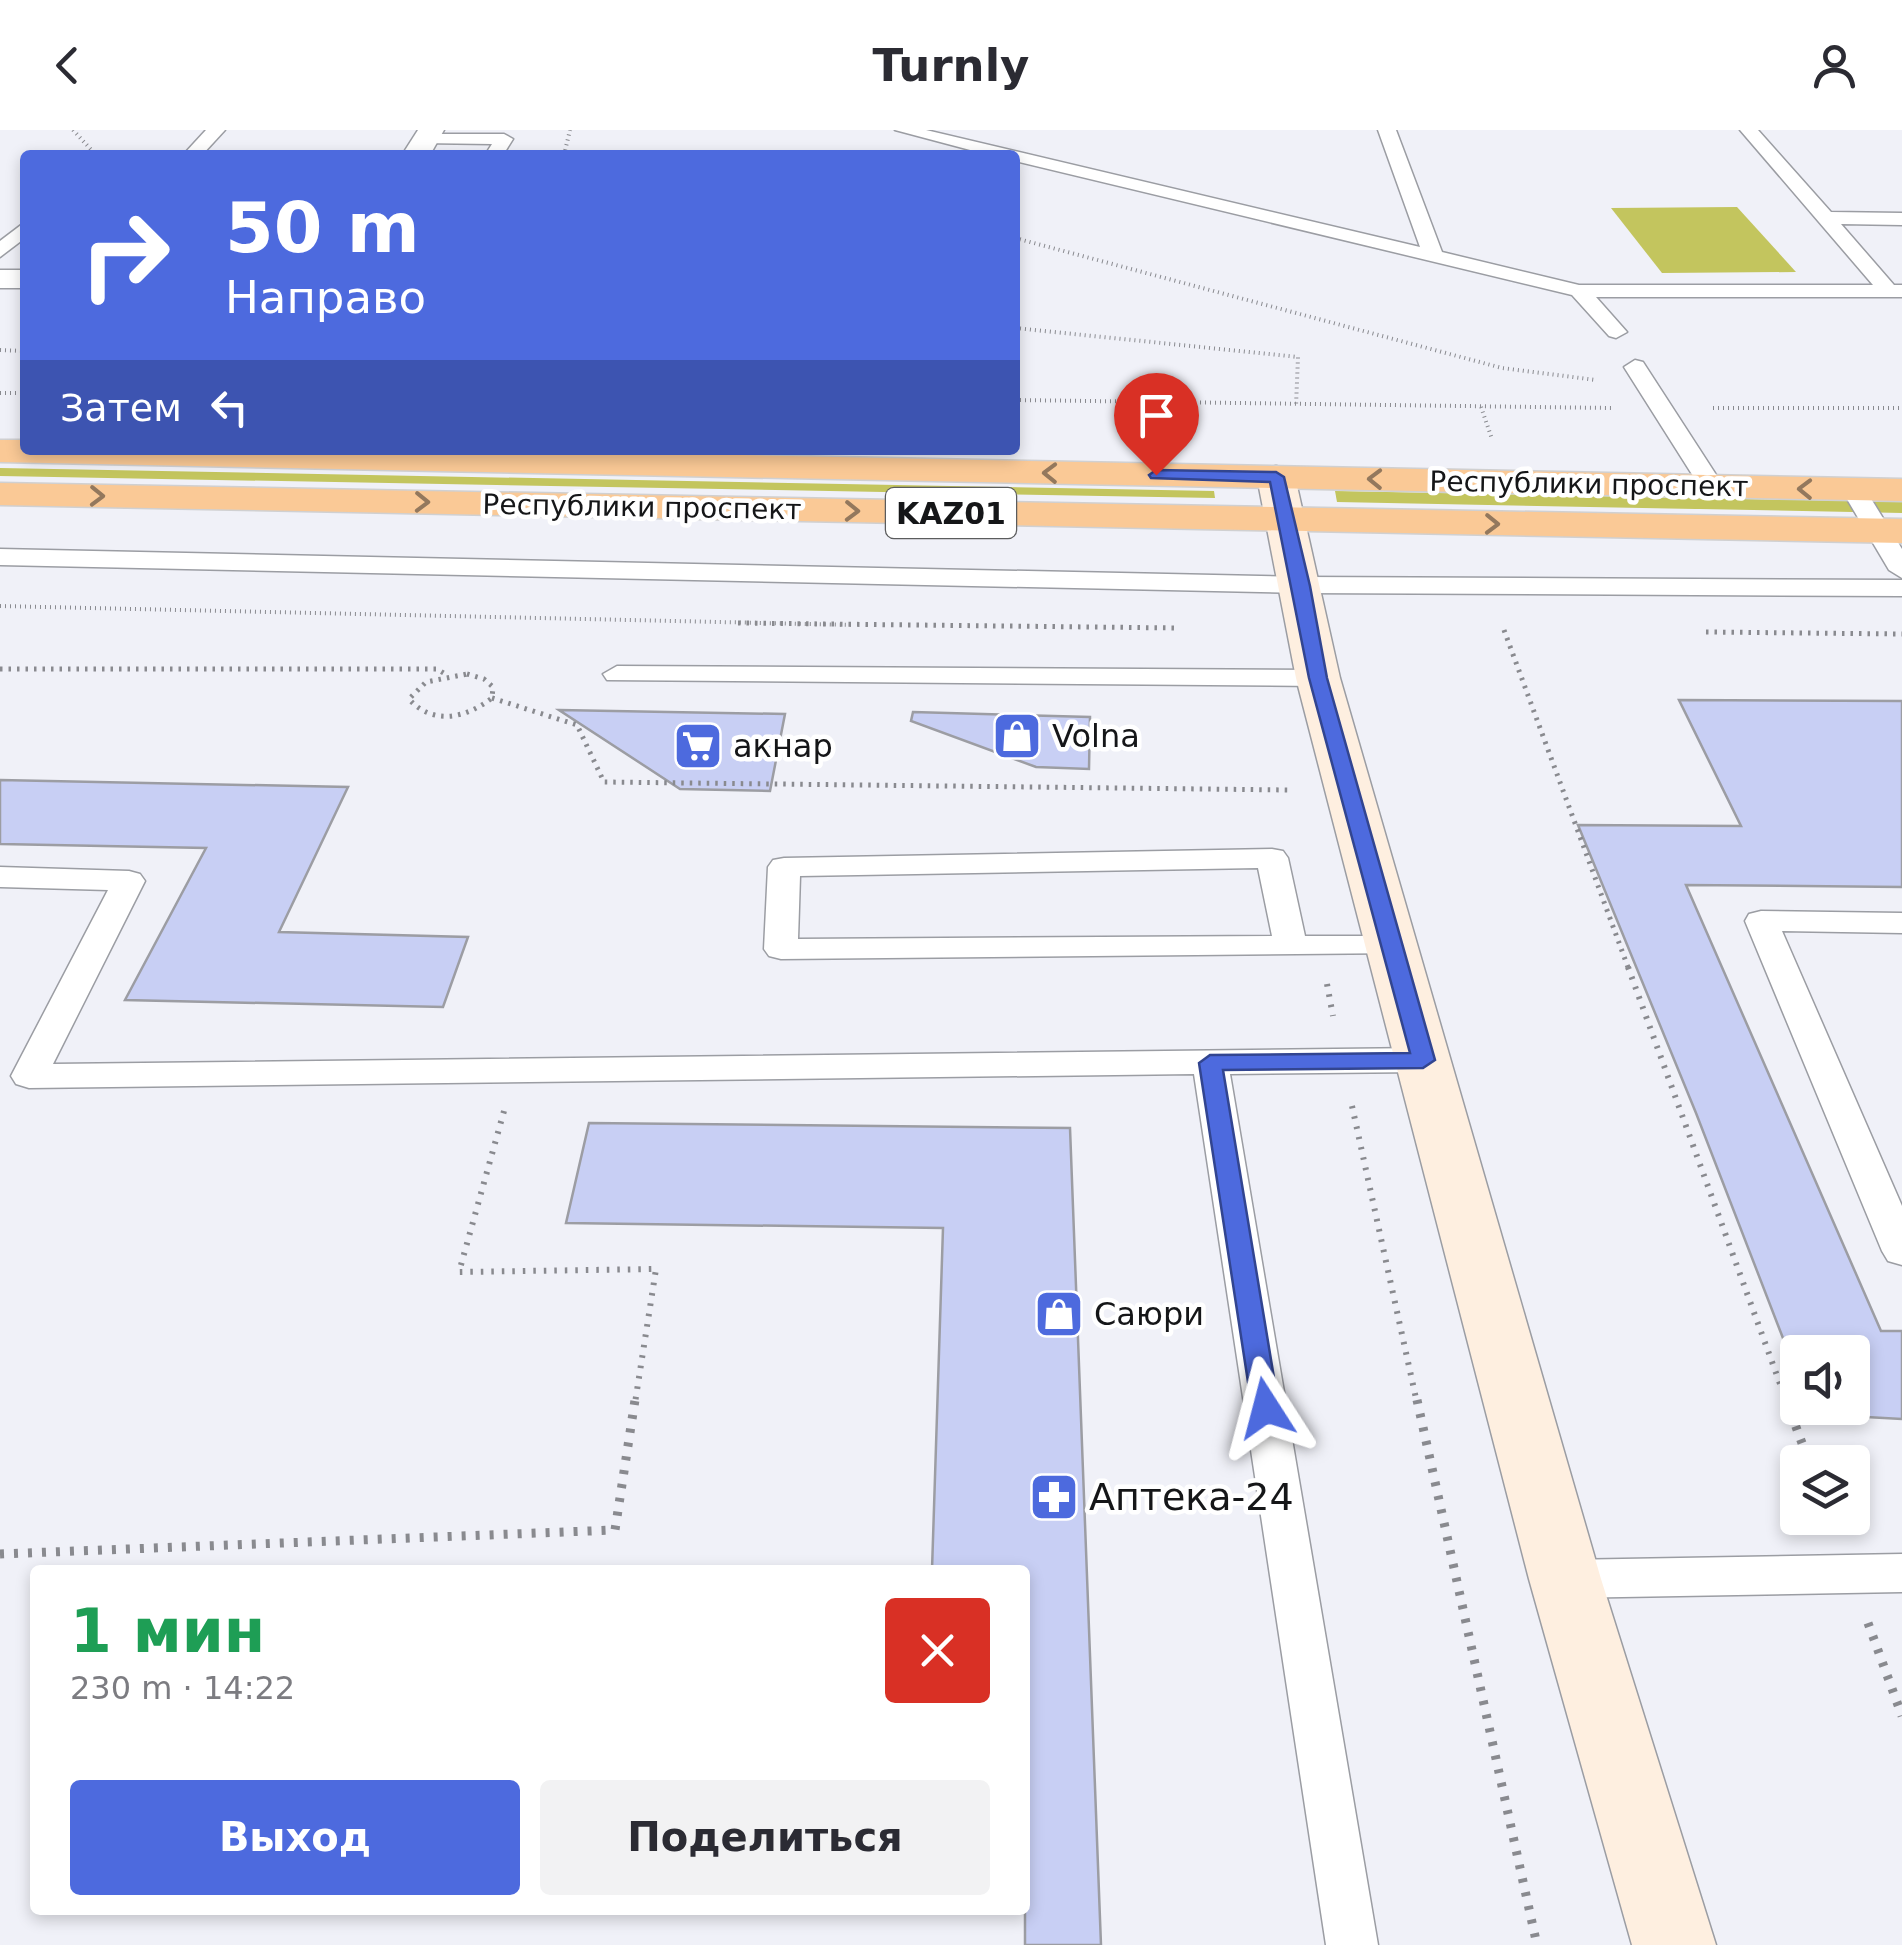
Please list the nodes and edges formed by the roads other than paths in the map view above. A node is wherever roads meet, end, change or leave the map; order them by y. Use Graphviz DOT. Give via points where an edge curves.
graph roads {
  1 [pos="216,130"];
  2 [pos="904,130"];
  3 [pos="1387,130"];
  4 [pos="1749,130"];
  5 [pos="424,141"];
  6 [pos="197,150"];
  7 [pos="497,150"];
  8 [pos="989,150"];
  9 [pos="1020,157"];
  10 [pos="1825,218"];
  11 [pos="1902,218"];
  12 [pos="20,232"];
  13 [pos="0,250"];
  14 [pos="1434,258"];
  15 [pos="1894,290"];
  16 [pos="1580,291"];
  17 [pos="1616,332"];
  18 [pos="1642,377"];
  19 [pos="109,455"];
  20 [pos="1712,487"];
  21 [pos="1853,489"];
  22 [pos="1902,490"];
  23 [pos="0,494"];
  24 [pos="1280,498"];
  25 [pos="1890,530"];
  26 [pos="0,558"];
  27 [pos="1902,570"];
  28 [pos="1302,586"];
  29 [pos="1902,588"];
  30 [pos="617,674"];
  31 [pos="1318,678"];
  32 [pos="0,877"];
  33 [pos="1902,923"];
  34 [pos="1290,946"];
  35 [pos="1392,946"];
  36 [pos="1423,1060"];
  37 [pos="1210,1063"];
  38 [pos="1902,1251"];
  39 [pos="1902,1573"];
  40 [pos="1565,1579"];
  41 [pos="1352,1945"];
  42 [pos="1674,1945"];
  1 -- 6 [label="lane"];
  2 -- 8 [label="lane"];
  3 -- 14 [label="lane"];
  4 -- 10 [label="lane"];
  5 -- 7 [label="lane" via="504,139"];
  9 -- 14 [label="lane"];
  10 -- 11 [label="lane"];
  10 -- 15 [label="lane"];
  12 -- 13 [label="lane"];
  14 -- 16 [label="lane"];
  15 -- 16 [label="lane"];
  16 -- 17 [label="lane"];
  18 -- 20 [label="lane"];
  24 -- 19 [label="highway, Республики проспект / KАZ01, one-way"];
  21 -- 20 [label="highway, Республики проспект / KАZ01, one-way"];
  20 -- 24 [label="highway, Республики проспект / KАZ01, one-way"];
  21 -- 22 [label="highway, Республики проспект / KАZ01"];
  21 -- 25 [label="lane"];
  23 -- 24 [label="highway, Республики проспект / KАZ01, one-way"];
  24 -- 25 [label="highway, Республики проспект / KАZ01, one-way"];
  24 -- 28 [label="street"];
  25 -- 27 [label="lane"];
  26 -- 28 [label="lane"];
  28 -- 29 [label="lane"];
  28 -- 31 [label="street"];
  30 -- 31 [label="lane"];
  31 -- 35 [label="street"];
  32 -- 37 [label="lane" via="129,881 30,1076"];
  33 -- 38 [label="lane" via="1761,921"];
  34 -- 34 [label="lane" via="781,948 784,867 1272,858"];
  34 -- 35 [label="lane"];
  35 -- 36 [label="street"];
  36 -- 37 [label="lane"];
  36 -- 40 [label="street"];
  37 -- 41 [label="lane"];
  39 -- 40 [label="lane"];
  40 -- 42 [label="street"];
}
